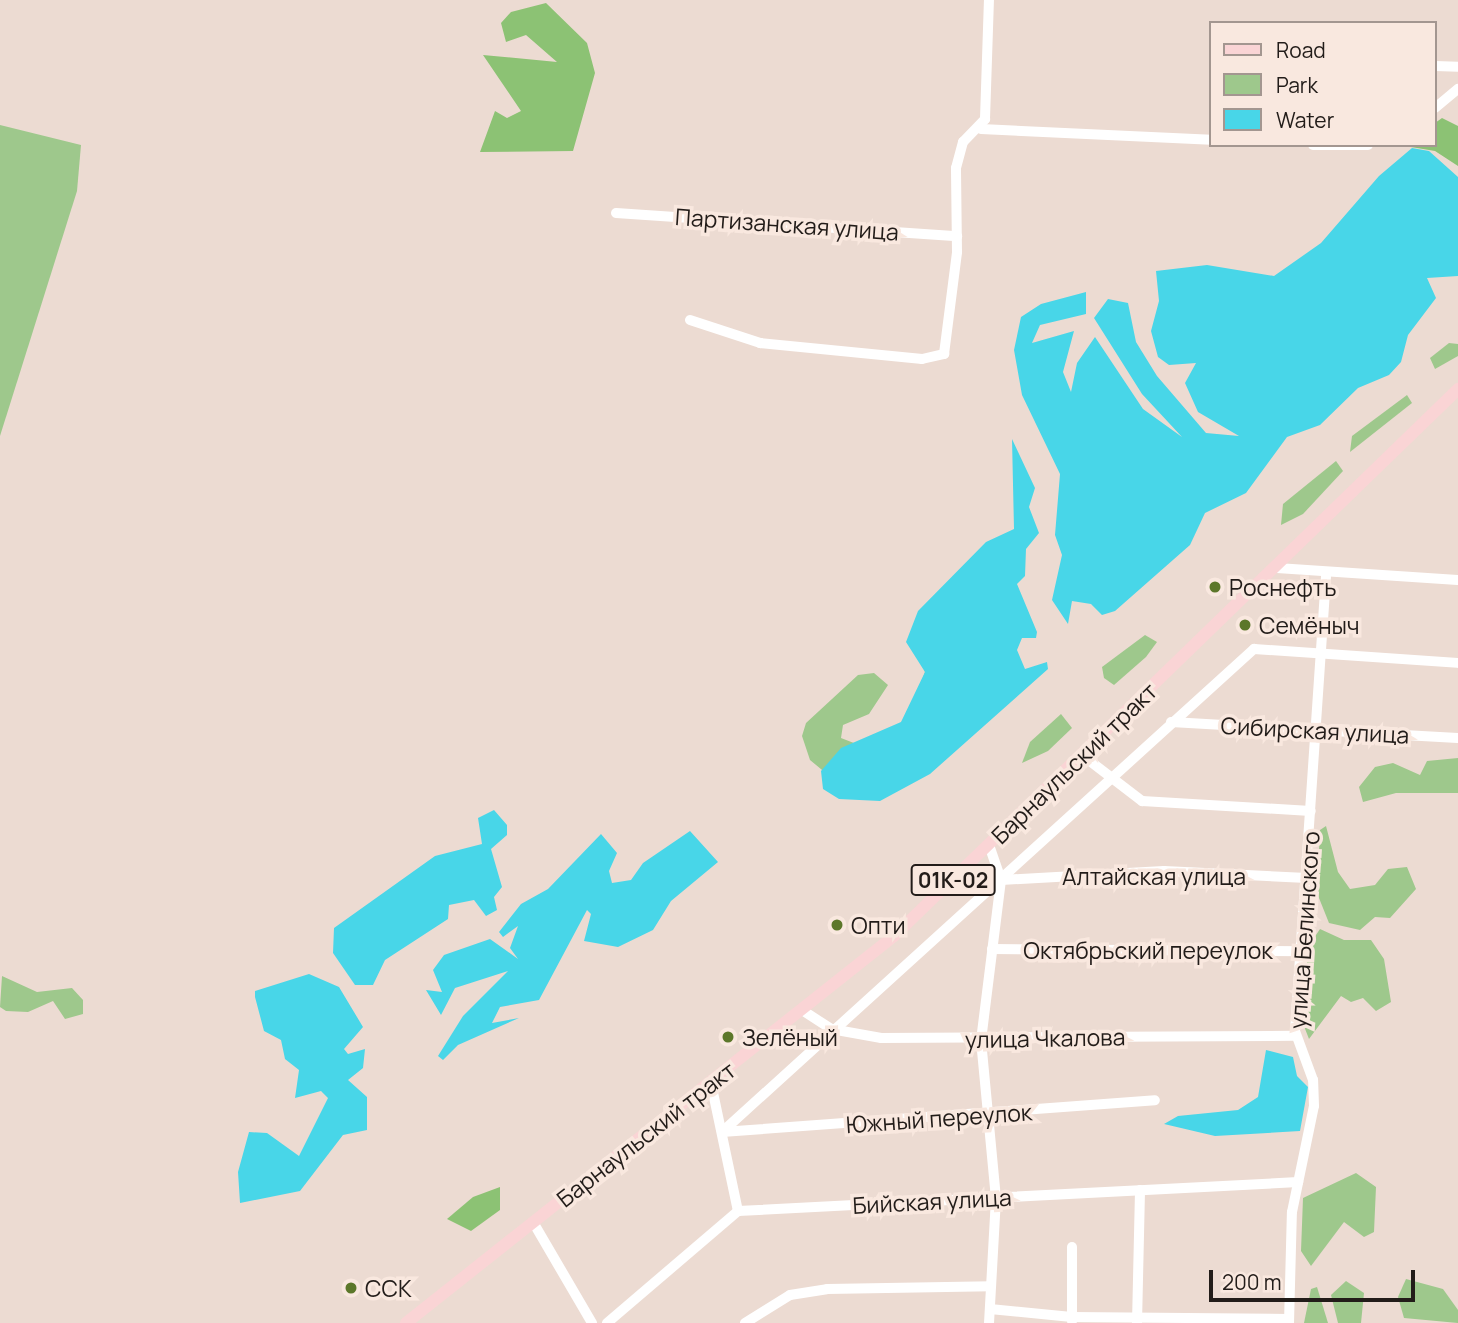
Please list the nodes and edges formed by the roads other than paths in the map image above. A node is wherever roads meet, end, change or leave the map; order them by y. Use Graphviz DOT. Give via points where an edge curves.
graph roads {
  1 [pos="989,0"];
  2 [pos="1437,66"];
  3 [pos="1458,67"];
  4 [pos="1458,89"];
  5 [pos="1437,106"];
  6 [pos="981,129"];
  7 [pos="1210,140"];
  8 [pos="616,213"];
  9 [pos="957,236"];
  10 [pos="690,320"];
  11 [pos="1458,389"];
  12 [pos="1277,568"];
  13 [pos="1326,573"];
  14 [pos="1458,580"];
  15 [pos="1321,654"];
  16 [pos="1458,663"];
  17 [pos="1171,722"];
  18 [pos="1316,731"];
  19 [pos="1458,738"];
  20 [pos="1082,755"];
  21 [pos="1113,777"];
  22 [pos="1311,811"];
  23 [pos="989,845"];
  24 [pos="1307,878"];
  25 [pos="1001,880"];
  26 [pos="992,949"];
  27 [pos="1303,951"];
  28 [pos="802,1010"];
  29 [pos="831,1029"];
  30 [pos="1295,1036"];
  31 [pos="981,1040"];
  32 [pos="711,1083"];
  33 [pos="1155,1100"];
  34 [pos="988,1116"];
  35 [pos="722,1132"];
  36 [pos="1298,1182"];
  37 [pos="1140,1190"];
  38 [pos="996,1198"];
  39 [pos="738,1211"];
  40 [pos="533,1222"];
  41 [pos="1072,1247"];
  42 [pos="991,1286"];
  43 [pos="990,1309"];
  44 [pos="1072,1320"];
  45 [pos="1136,1321"];
  46 [pos="1289,1321"];
  47 [pos="405,1323"];
  48 [pos="592,1323"];
  49 [pos="607,1323"];
  50 [pos="745,1323"];
  51 [pos="989,1323"];
  1 -- 6 [label="street"];
  2 -- 3 [label="street"];
  4 -- 5 [label="street"];
  6 -- 7 [label="street"];
  6 -- 9 [label="street" via="963,142 956,168"];
  8 -- 9 [label="street, Партизанская улица"];
  9 -- 10 [label="street" via="944,354 935,358 760,343"];
  11 -- 12 [label="main road, Барнаульский тракт / 01К-02"];
  12 -- 13 [label="street"];
  12 -- 20 [label="main road, Барнаульский тракт / 01К-02"];
  13 -- 14 [label="street"];
  13 -- 15 [label="street, улица Белинского"];
  15 -- 16 [label="street"];
  15 -- 17 [label="street" via="1254,649"];
  15 -- 18 [label="street, улица Белинского"];
  17 -- 18 [label="street, Сибирская улица"];
  17 -- 21 [label="street"];
  18 -- 19 [label="street, Сибирская улица"];
  18 -- 22 [label="street, улица Белинского"];
  20 -- 21 [label="street"];
  20 -- 23 [label="main road, Барнаульский тракт / 01К-02"];
  21 -- 22 [label="street" via="1142,801"];
  21 -- 25 [label="street"];
  22 -- 24 [label="street, улица Белинского"];
  23 -- 25 [label="street"];
  23 -- 28 [label="main road, Барнаульский тракт / 01К-02" via="886,943"];
  24 -- 25 [label="street, Алтайская улица" via="1152,871"];
  24 -- 27 [label="street, улица Белинского"];
  25 -- 26 [label="street"];
  25 -- 29 [label="street"];
  26 -- 27 [label="street, Октябрьский переулок"];
  26 -- 31 [label="street"];
  27 -- 30 [label="street, улица Белинского"];
  28 -- 29 [label="street, улица Чкалова"];
  28 -- 32 [label="main road, Барнаульский тракт / 01К-02"];
  29 -- 31 [label="street, улица Чкалова" via="881,1038"];
  29 -- 35 [label="street"];
  30 -- 31 [label="street, улица Чкалова"];
  30 -- 36 [label="street, улица Белинского" via="1314,1089"];
  31 -- 34 [label="street"];
  32 -- 35 [label="street"];
  32 -- 40 [label="main road, Барнаульский тракт / 01К-02"];
  33 -- 34 [label="street, Южный переулок"];
  34 -- 35 [label="street, Южный переулок"];
  34 -- 38 [label="street"];
  35 -- 39 [label="street"];
  36 -- 37 [label="street, Бийская улица"];
  36 -- 46 [label="street, улица Белинского"];
  37 -- 38 [label="street, Бийская улица"];
  37 -- 45 [label="street"];
  38 -- 39 [label="street, Бийская улица"];
  38 -- 42 [label="street"];
  39 -- 49 [label="street"];
  40 -- 47 [label="main road, Барнаульский тракт / 01К-02"];
  40 -- 48 [label="street"];
  41 -- 44 [label="street"];
  42 -- 43 [label="street"];
  42 -- 50 [label="street" via="827,1289 789,1295"];
  43 -- 44 [label="street"];
  43 -- 51 [label="street"];
  44 -- 45 [label="street"];
  45 -- 46 [label="street"];
}
